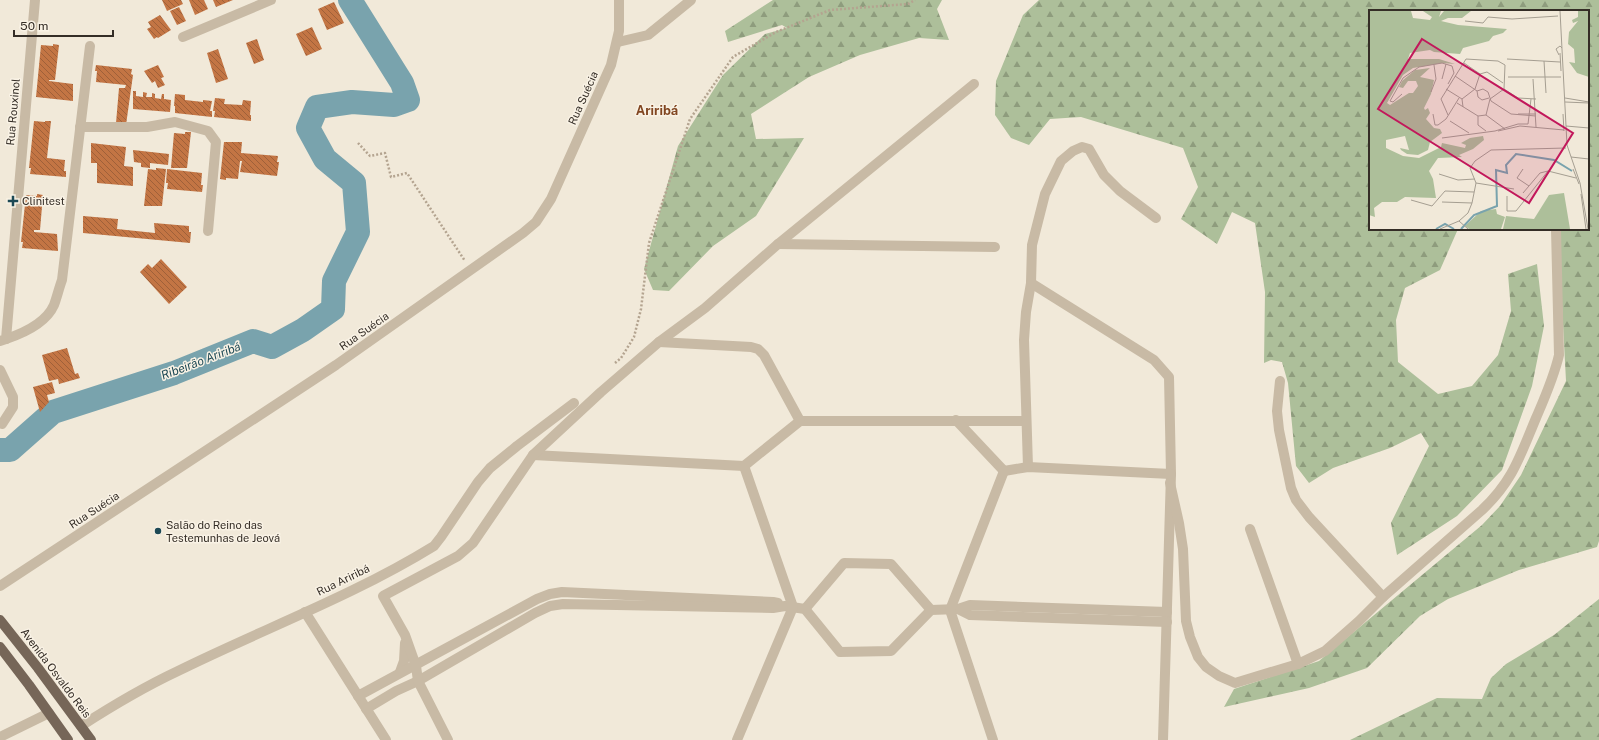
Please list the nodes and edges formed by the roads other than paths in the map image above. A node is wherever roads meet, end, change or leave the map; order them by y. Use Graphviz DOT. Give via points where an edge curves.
graph roads {
  1 [pos="35,0"];
  2 [pos="271,0"];
  3 [pos="618,0"];
  4 [pos="691,0"];
  5 [pos="183,37"];
  6 [pos="618,42"];
  7 [pos="90,46"];
  8 [pos="974,84"];
  9 [pos="80,127"];
  10 [pos="1156,218"];
  11 [pos="208,230"];
  12 [pos="1556,230"];
  13 [pos="778,244"];
  14 [pos="995,247"];
  15 [pos="1031,283"];
  16 [pos="3,340"];
  17 [pos="659,342"];
  18 [pos="0,370"];
  19 [pos="1280,381"];
  20 [pos="574,403"];
  21 [pos="956,420"];
  22 [pos="800,421"];
  23 [pos="1026,421"];
  24 [pos="2,424"];
  25 [pos="533,455"];
  26 [pos="744,466"];
  27 [pos="1028,467"];
  28 [pos="1004,471"];
  29 [pos="1170,478"];
  30 [pos="1250,529"];
  31 [pos="0,586"];
  32 [pos="1383,596"];
  33 [pos="789,606"];
  34 [pos="805,609"];
  35 [pos="931,610"];
  36 [pos="954,610"];
  37 [pos="305,612"];
  38 [pos="1167,617"];
  39 [pos="0,620"];
  40 [pos="405,634"];
  41 [pos="0,647"];
  42 [pos="1298,664"];
  43 [pos="416,666"];
  44 [pos="400,672"];
  45 [pos="418,681"];
  46 [pos="358,696"];
  47 [pos="366,709"];
  48 [pos="49,713"];
  49 [pos="81,726"];
  50 [pos="0,737"];
  51 [pos="68,740"];
  52 [pos="91,740"];
  53 [pos="386,740"];
  54 [pos="448,740"];
  55 [pos="736,740"];
  56 [pos="993,740"];
  57 [pos="1163,740"];
  1 -- 16 [label="street, Rua Rouxinol"];
  2 -- 5 [label="street"];
  3 -- 6 [label="street, Rua Suécia"];
  4 -- 6 [label="street" via="648,35"];
  6 -- 31 [label="street, Rua Suécia" via="611,65 544,211 536,222 336,365"];
  7 -- 9 [label="street"];
  8 -- 13 [label="street"];
  9 -- 11 [label="street" via="147,127 175,122 208,130 216,142"];
  9 -- 16 [label="street" via="62,280 54,305 49,314 30,328"];
  10 -- 15 [label="street" via="1120,191 1104,175 1089,148 1082,147 1073,151 1061,162 1045,194 1032,245"];
  12 -- 32 [label="street" via="1559,355 1550,386 1517,466 1496,497"];
  13 -- 14 [label="street"];
  13 -- 17 [label="street" via="705,308"];
  15 -- 23 [label="street" via="1024,340"];
  15 -- 29 [label="street" via="1154,360 1169,377"];
  17 -- 22 [label="street" via="758,349 764,355"];
  17 -- 25 [label="street"];
  18 -- 24 [label="street" via="13,397 13,407"];
  19 -- 32 [label="street" via="1277,411 1279,430 1291,488 1296,500"];
  20 -- 37 [label="street, Rua Ariribá" via="490,468 434,546 370,581"];
  21 -- 22 [label="street"];
  21 -- 23 [label="street"];
  21 -- 28 [label="street"];
  22 -- 26 [label="street"];
  23 -- 27 [label="street"];
  25 -- 26 [label="street"];
  25 -- 40 [label="street" via="473,543 458,556 383,596"];
  26 -- 33 [label="street"];
  27 -- 28 [label="street"];
  27 -- 29 [label="street"];
  28 -- 36 [label="street"];
  29 -- 38 [label="street"];
  29 -- 42 [label="street" via="1183,549 1186,621 1198,657 1206,667 1219,676 1236,683"];
  30 -- 42 [label="street"];
  32 -- 42 [label="street" via="1325,651"];
  33 -- 34 [label="street"];
  33 -- 43 [label="street" via="773,602 562,592 537,599"];
  33 -- 45 [label="street" via="550,606"];
  33 -- 55 [label="street"];
  34 -- 35 [label="street" via="840,652 892,651"];
  34 -- 35 [label="street" via="844,563 891,564"];
  35 -- 36 [label="street"];
  36 -- 38 [label="street" via="970,615"];
  36 -- 56 [label="street"];
  37 -- 46 [label="street"];
  37 -- 49 [label="street, Rua Ariribá" via="172,674"];
  38 -- 57 [label="street"];
  39 -- 49 [label="main road, Avenida Osvaldo Reis"];
  40 -- 43 [label="street"];
  40 -- 44 [label="street" via="406,650"];
  41 -- 48 [label="main road"];
  43 -- 44 [label="street"];
  43 -- 45 [label="street"];
  44 -- 46 [label="street"];
  45 -- 47 [label="street"];
  45 -- 54 [label="street"];
  46 -- 47 [label="street"];
  47 -- 53 [label="street"];
  48 -- 50 [label="street"];
  48 -- 51 [label="main road"];
  49 -- 52 [label="main road, Avenida Osvaldo Reis"];
}
